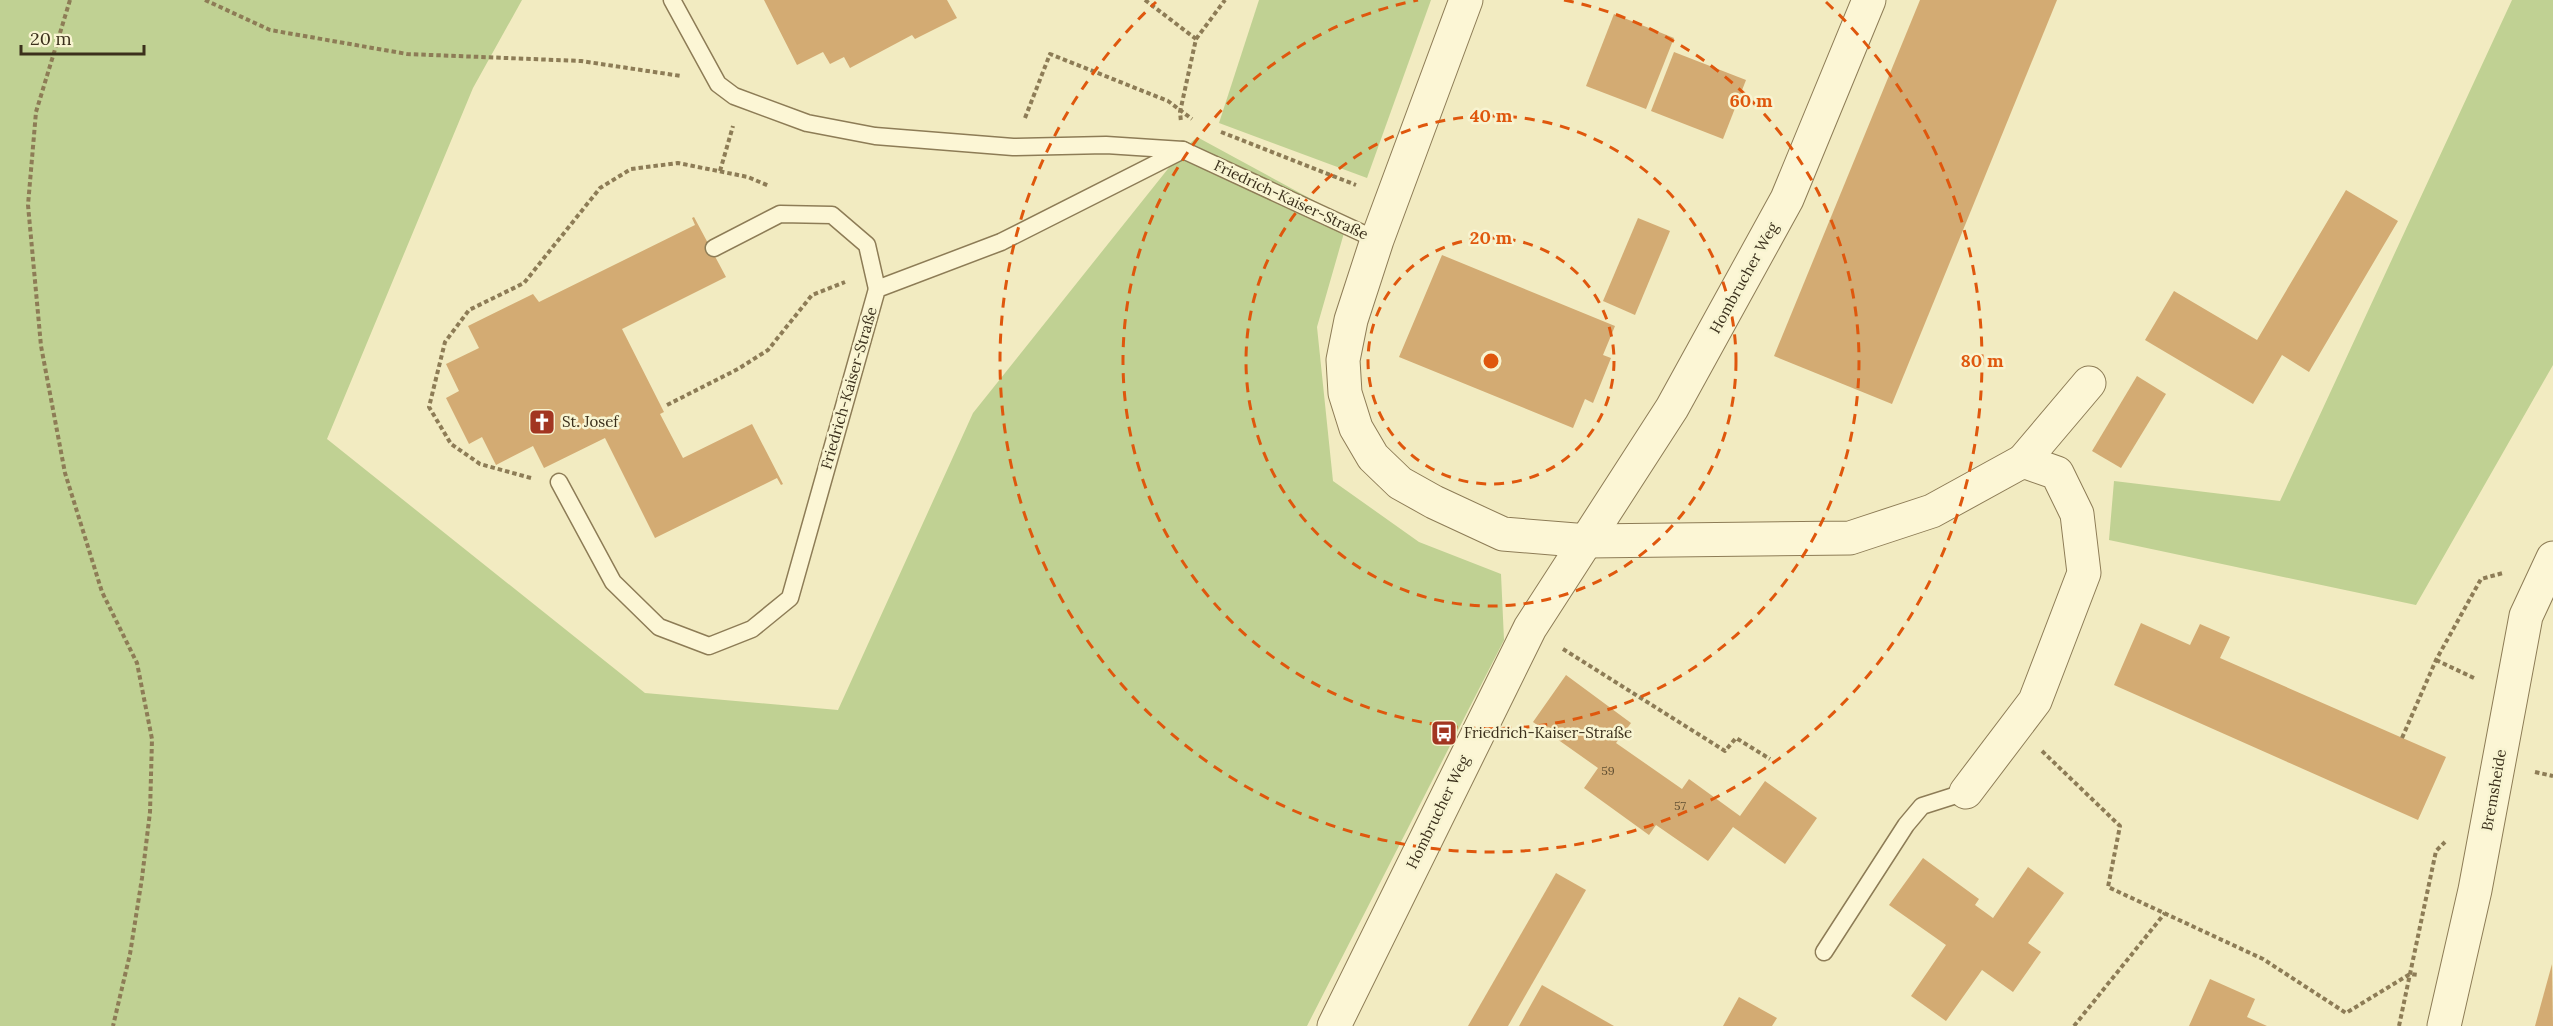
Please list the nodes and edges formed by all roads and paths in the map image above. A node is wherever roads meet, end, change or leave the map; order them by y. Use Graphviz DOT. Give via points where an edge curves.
graph roads {
  1 [pos="70,0"];
  2 [pos="205,0"];
  3 [pos="672,0"];
  4 [pos="1145,0"];
  5 [pos="1225,0"];
  6 [pos="1466,0"];
  7 [pos="1869,0"];
  8 [pos="1196,39"];
  9 [pos="718,84"];
  10 [pos="741,98"];
  11 [pos="1183,150"];
  12 [pos="720,171"];
  13 [pos="780,191"];
  14 [pos="1377,240"];
  15 [pos="714,248"];
  16 [pos="877,289"];
  17 [pos="2089,383"];
  18 [pos="666,405"];
  19 [pos="2023,461"];
  20 [pos="559,482"];
  21 [pos="1588,541"];
  22 [pos="2549,566"];
  23 [pos="1530,628"];
  24 [pos="2436,660"];
  25 [pos="2481,681"];
  26 [pos="2016,726"];
  27 [pos="2402,738"];
  28 [pos="1770,759"];
  29 [pos="1966,792"];
  30 [pos="2165,914"];
  31 [pos="1824,952"];
  32 [pos="2410,974"];
  33 [pos="113,1026"];
  34 [pos="1334,1026"];
  35 [pos="2074,1026"];
  36 [pos="2444,1026"];
  1 -- 33 [label="path" via="36,112 28,205 41,346 65,472 102,592 137,663 152,739 150,812 142,878"];
  2 -- 9 [label="path" via="270,30 407,54 581,61"];
  3 -- 9 [label="lane"];
  4 -- 8 [label="path"];
  5 -- 8 [label="path"];
  6 -- 14 [label="street, Friedrich-Kaiser-Straße"];
  7 -- 21 [label="street, Hombrucher Weg" via="1787,199 1672,408"];
  8 -- 11 [label="path" via="1180,112"];
  9 -- 10 [label="lane"];
  10 -- 11 [label="lane" via="807,123 874,136 1013,147 1106,145"];
  10 -- 12 [label="path"];
  11 -- 14 [label="lane, Friedrich-Kaiser-Straße"];
  11 -- 16 [label="lane, Friedrich-Kaiser-Straße" via="1001,242"];
  12 -- 13 [label="path" via="748,177"];
  12 -- 20 [label="path" via="678,163 624,173 600,188 524,283 469,310 445,342 429,407 451,444 480,464"];
  14 -- 21 [label="street, Friedrich-Kaiser-Straße" via="1351,320 1343,360 1345,393 1356,428 1373,458 1400,483 1503,534"];
  15 -- 16 [label="lane" via="780,214 832,215 867,245"];
  16 -- 18 [label="path" via="851,280 812,295 768,350"];
  16 -- 20 [label="lane, Friedrich-Kaiser-Straße" via="790,597 752,629 709,646 659,627 613,582"];
  17 -- 19 [label="street"];
  19 -- 21 [label="street" via="1932,512 1850,538"];
  19 -- 26 [label="street" via="2057,473 2077,514 2084,573 2035,700"];
  21 -- 23 [label="street, Hombrucher Weg"];
  22 -- 24 [label="path" via="2481,579"];
  22 -- 36 [label="street, Bremsheide" via="2526,616 2475,890"];
  23 -- 28 [label="path" via="1725,751 1736,738"];
  23 -- 34 [label="street, Hombrucher Weg"];
  24 -- 25 [label="path"];
  24 -- 27 [label="path"];
  26 -- 29 [label="street"];
  26 -- 30 [label="path" via="2120,826 2108,887"];
  29 -- 31 [label="lane" via="1922,806"];
  30 -- 32 [label="path" via="2262,959 2346,1013"];
  30 -- 35 [label="path"];
}
